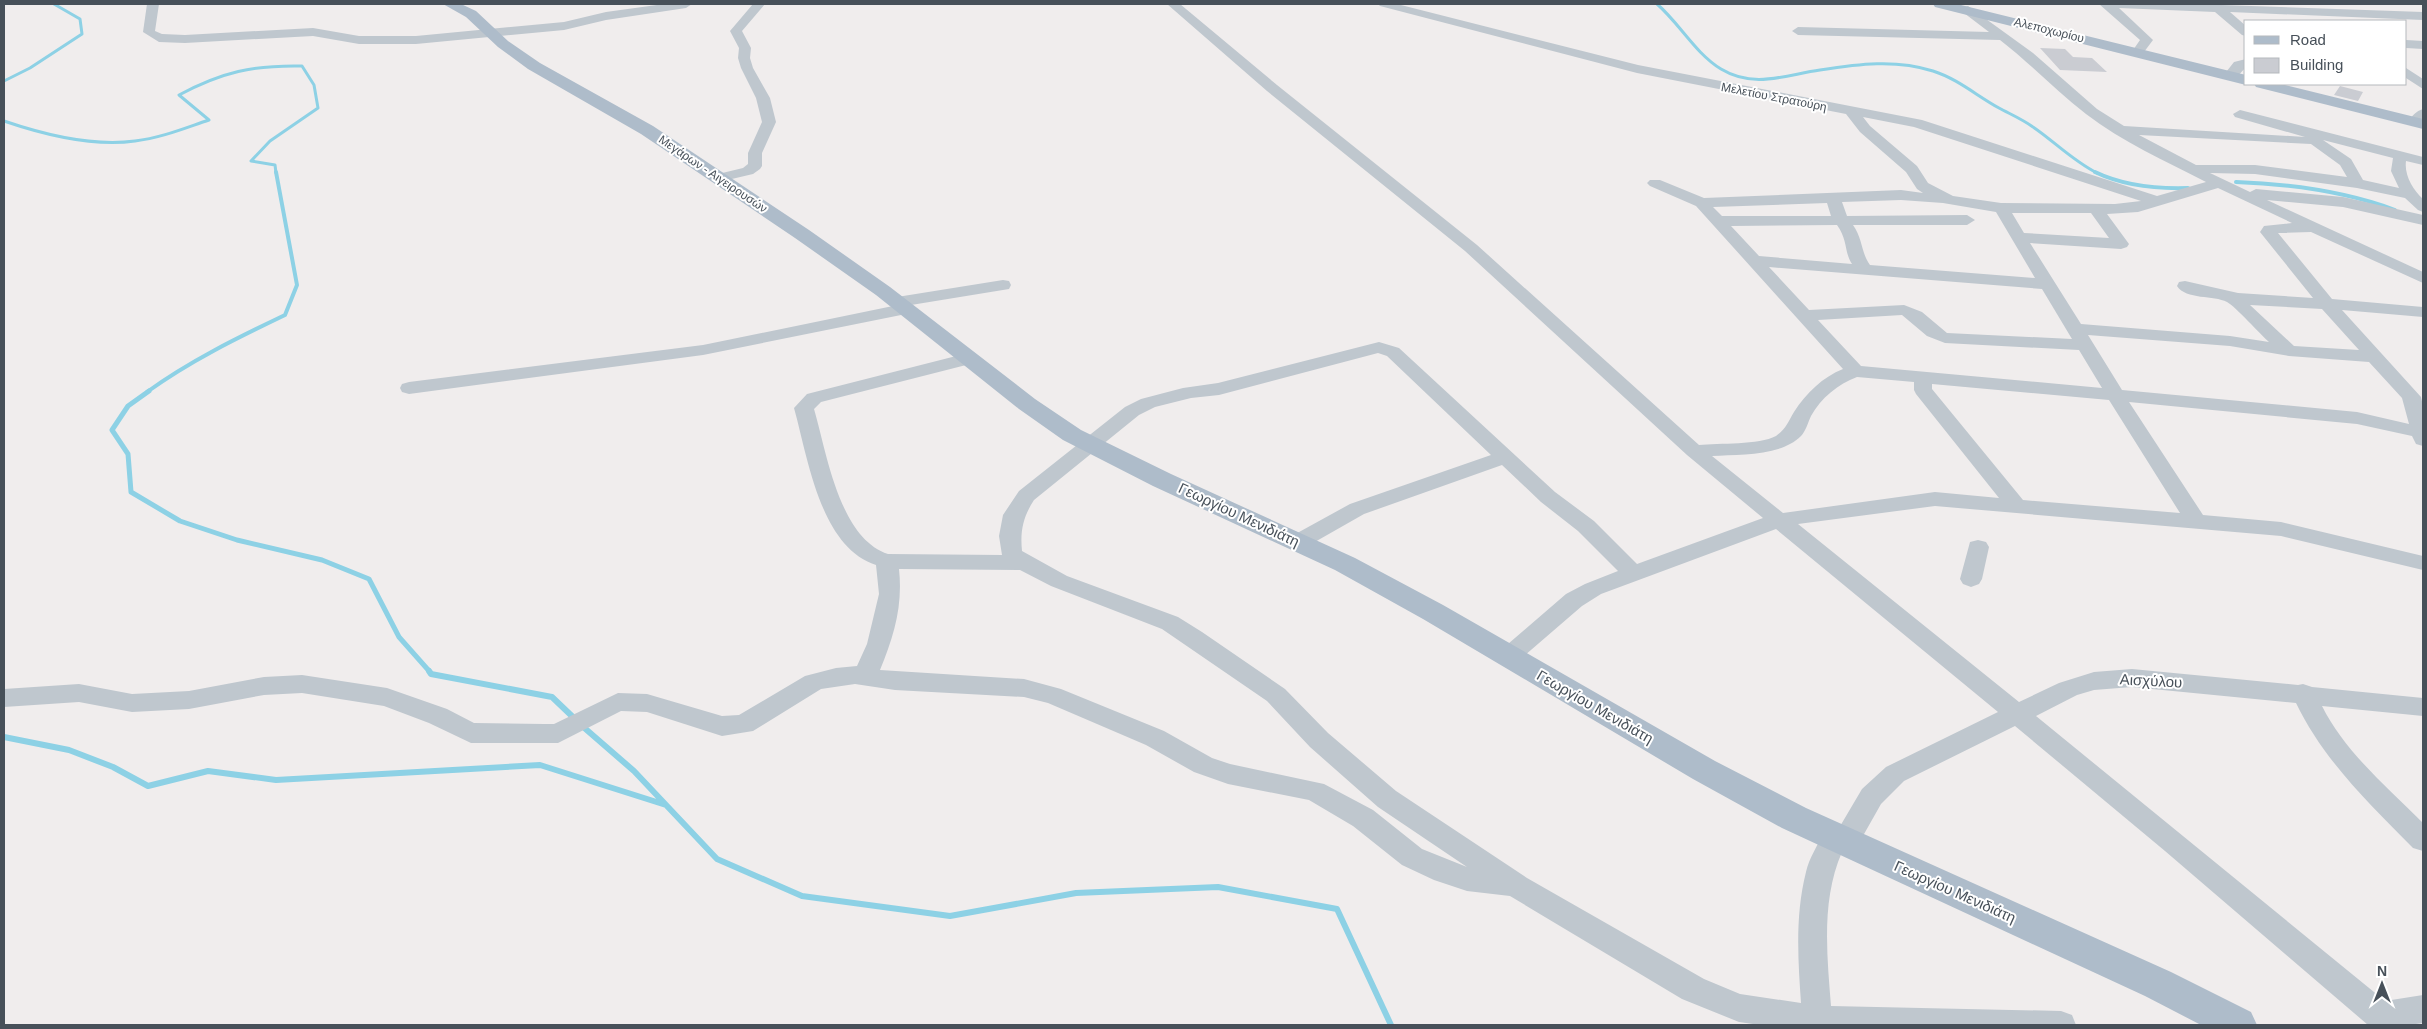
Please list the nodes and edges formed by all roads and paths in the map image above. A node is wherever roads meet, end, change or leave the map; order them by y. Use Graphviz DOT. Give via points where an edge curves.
graph roads {
  1 [pos="154,4"];
  2 [pos="450,4"];
  3 [pos="686,4"];
  4 [pos="759,4"];
  5 [pos="1174,4"];
  6 [pos="1384,4"];
  7 [pos="1940,4"];
  8 [pos="2106,4"];
  9 [pos="2218,8"];
  10 [pos="1977,10"];
  11 [pos="2321,12"];
  12 [pos="2423,16"];
  13 [pos="2333,20"];
  14 [pos="2244,30"];
  15 [pos="1798,31"];
  16 [pos="489,32"];
  17 [pos="2000,36"];
  18 [pos="2407,44"];
  19 [pos="2423,44"];
  20 [pos="2137,53"];
  21 [pos="2244,64"];
  22 [pos="2407,68"];
  23 [pos="2423,69"];
  24 [pos="2407,73"];
  25 [pos="2238,78"];
  26 [pos="2267,85"];
  27 [pos="2423,85"];
  28 [pos="1851,112"];
  29 [pos="2240,114"];
  30 [pos="2420,119"];
  31 [pos="2120,130"];
  32 [pos="2312,136"];
  33 [pos="2401,155"];
  34 [pos="2423,161"];
  35 [pos="2193,170"];
  36 [pos="719,178"];
  37 [pos="1655,183"];
  38 [pos="2219,183"];
  39 [pos="2358,183"];
  40 [pos="2240,192"];
  41 [pos="2410,195"];
  42 [pos="1837,198"];
  43 [pos="2159,202"];
  44 [pos="1701,203"];
  45 [pos="2423,207"];
  46 [pos="2002,208"];
  47 [pos="2096,209"];
  48 [pos="1965,211"];
  49 [pos="1841,220"];
  50 [pos="2423,220"];
  51 [pos="1717,221"];
  52 [pos="2314,227"];
  53 [pos="2019,237"];
  54 [pos="1754,262"];
  55 [pos="1865,270"];
  56 [pos="2423,278"];
  57 [pos="2049,284"];
  58 [pos="1003,285"];
  59 [pos="2185,286"];
  60 [pos="2234,299"];
  61 [pos="2327,304"];
  62 [pos="901,306"];
  63 [pos="2423,312"];
  64 [pos="1805,316"];
  65 [pos="2076,329"];
  66 [pos="2086,345"];
  67 [pos="2289,351"];
  68 [pos="2375,357"];
  69 [pos="968,359"];
  70 [pos="1855,371"];
  71 [pos="1928,378"];
  72 [pos="409,388"];
  73 [pos="2115,395"];
  74 [pos="2417,398"];
  75 [pos="2422,435"];
  76 [pos="1093,444"];
  77 [pos="1694,451"];
  78 [pos="1504,458"];
  79 [pos="2017,506"];
  80 [pos="1780,520"];
  81 [pos="2196,521"];
  82 [pos="1298,542"];
  83 [pos="1978,547"];
  84 [pos="886,561"];
  85 [pos="1021,563"];
  86 [pos="2423,563"];
  87 [pos="1633,573"];
  88 [pos="1970,579"];
  89 [pos="1509,656"];
  90 [pos="866,677"];
  91 [pos="2303,693"];
  92 [pos="4,698"];
  93 [pos="2423,707"];
  94 [pos="2017,714"];
  95 [pos="1840,840"];
  96 [pos="2423,840"];
  97 [pos="1517,886"];
  98 [pos="2423,1009"];
  99 [pos="2385,1020"];
  100 [pos="1814,1023"];
  101 [pos="2061,1025"];
  102 [pos="2238,1025"];
  1 -- 16 [label="street" via="149,32 166,38 313,32 359,40 403,41"];
  2 -- 16 [label="main road, Μεγάρων - Αιγειρουσών" via="471,14"];
  3 -- 16 [label="street" via="564,26"];
  4 -- 36 [label="street" via="736,31 745,48 747,68 763,98 769,126 755,153 755,166 748,171"];
  5 -- 77 [label="street" via="1476,253"];
  6 -- 28 [label="street, Μελετίου Στρατούρη" via="1637,69"];
  7 -- 10 [label="main road, Αλεποχωρίου"];
  8 -- 9 [label="street"];
  8 -- 20 [label="street" via="2147,40"];
  9 -- 11 [label="street"];
  9 -- 14 [label="street"];
  10 -- 17 [label="street"];
  10 -- 20 [label="main road, Αλεποχωρίου"];
  11 -- 12 [label="street"];
  11 -- 13 [label="street"];
  15 -- 17 [label="street"];
  16 -- 36 [label="main road, Μεγάρων - Αιγειρουσών" via="534,66 623,115"];
  17 -- 31 [label="street" via="2092,112"];
  18 -- 19 [label="street"];
  20 -- 25 [label="main road, Αλεποχωρίου"];
  21 -- 25 [label="street" via="2238,65"];
  22 -- 23 [label="street"];
  24 -- 27 [label="street"];
  26 -- 30 [label="main road"];
  28 -- 43 [label="street, Μελετίου Στρατούρη" via="1917,123"];
  28 -- 48 [label="street" via="1865,129 1912,169 1922,186"];
  29 -- 32 [label="street"];
  31 -- 32 [label="street" via="2294,140"];
  31 -- 35 [label="street"];
  32 -- 33 [label="street"];
  32 -- 39 [label="street" via="2346,162"];
  33 -- 34 [label="street"];
  33 -- 41 [label="street" via="2399,176"];
  35 -- 38 [label="street"];
  35 -- 39 [label="street" via="2220,167 2250,169"];
  36 -- 62 [label="main road, Μεγάρων - Αιγειρουσών"];
  37 -- 44 [label="street"];
  38 -- 40 [label="street"];
  38 -- 43 [label="street"];
  39 -- 41 [label="street"];
  40 -- 50 [label="street" via="2343,202"];
  40 -- 52 [label="street"];
  41 -- 45 [label="street"];
  42 -- 44 [label="street"];
  42 -- 48 [label="street" via="1901,195"];
  42 -- 49 [label="street" via="1835,210"];
  43 -- 47 [label="street" via="2138,207"];
  44 -- 51 [label="street"];
  46 -- 47 [label="street"];
  46 -- 48 [label="street"];
  46 -- 53 [label="street"];
  47 -- 53 [label="street" via="2121,244"];
  48 -- 49 [label="street"];
  49 -- 51 [label="street"];
  49 -- 55 [label="street" via="1854,236 1855,256"];
  51 -- 54 [label="street"];
  52 -- 56 [label="street"];
  52 -- 61 [label="street" via="2270,229 2268,232"];
  53 -- 57 [label="street"];
  54 -- 55 [label="street"];
  54 -- 64 [label="street"];
  55 -- 57 [label="street"];
  57 -- 65 [label="street"];
  58 -- 62 [label="street"];
  59 -- 60 [label="street"];
  60 -- 61 [label="street"];
  60 -- 67 [label="street"];
  61 -- 63 [label="street"];
  61 -- 68 [label="street"];
  62 -- 69 [label="main road, Μεγάρων - Αιγειρουσών"];
  62 -- 72 [label="street" via="703,350"];
  64 -- 66 [label="street" via="1904,310 1913,313 1933,333 1945,338"];
  64 -- 70 [label="street"];
  65 -- 66 [label="street"];
  65 -- 67 [label="street" via="2248,343"];
  66 -- 73 [label="street"];
  67 -- 68 [label="street"];
  68 -- 74 [label="street"];
  69 -- 76 [label="main road, Γεωργίου Μενιδιάτη" via="1047,419"];
  69 -- 84 [label="street" via="814,398 804,408 834,509 860,549"];
  70 -- 71 [label="street"];
  70 -- 77 [label="street" via="1837,378 1819,393 1803,413 1794,432 1780,441 1762,446"];
  71 -- 73 [label="street"];
  71 -- 79 [label="street" via="1923,382 1923,390"];
  73 -- 75 [label="street" via="2357,418"];
  73 -- 81 [label="street"];
  74 -- 75 [label="street"];
  76 -- 78 [label="street" via="1118,422 1148,403 1380,347 1393,352"];
  76 -- 82 [label="main road, Γεωργίου Μενιδιάτη" via="1162,480"];
  76 -- 85 [label="street" via="1019,505 1009,543 1011,552"];
  77 -- 80 [label="street"];
  78 -- 82 [label="street" via="1357,509"];
  78 -- 87 [label="street" via="1586,526"];
  79 -- 80 [label="street" via="1935,499"];
  79 -- 81 [label="street"];
  80 -- 87 [label="street"];
  80 -- 94 [label="street"];
  81 -- 86 [label="street" via="2281,529"];
  82 -- 89 [label="main road, Γεωργίου Μενιδιάτη" via="1345,564"];
  83 -- 88 [label="street"];
  84 -- 85 [label="street"];
  84 -- 90 [label="street" via="890,594 879,644"];
  85 -- 97 [label="street" via="1059,581 1170,623 1194,638 1276,695 1319,740 1387,799"];
  87 -- 89 [label="street" via="1592,588 1574,600"];
  89 -- 95 [label="main road, Γεωργίου Μενιδιάτη" via="1704,770"];
  90 -- 92 [label="street" via="836,676 814,682 744,724 722,726 647,703 618,702 558,733 544,734 471,733 438,716 387,697 302,684 264,686 189,700 132,703 79,693"];
  90 -- 97 [label="street" via="1024,688 1052,695 1147,735 1203,765 1228,774 1315,791 1363,818 1412,856 1444,872 1467,879"];
  91 -- 93 [label="street, Αισχύλου"];
  91 -- 94 [label="street, Αισχύλου" via="2113,678 2068,689"];
  91 -- 96 [label="street" via="2314,718 2338,754"];
  94 -- 95 [label="street, Αισχύλου" via="1878,785"];
  94 -- 99 [label="street"];
  95 -- 100 [label="street, Αισχύλου" via="1820,871 1815,906 1812,945"];
  95 -- 102 [label="main road, Γεωργίου Μενιδιάτη" via="2158,984"];
  97 -- 100 [label="street" via="1693,988 1738,1008"];
  98 -- 99 [label="street"];
  100 -- 101 [label="street"];
}
